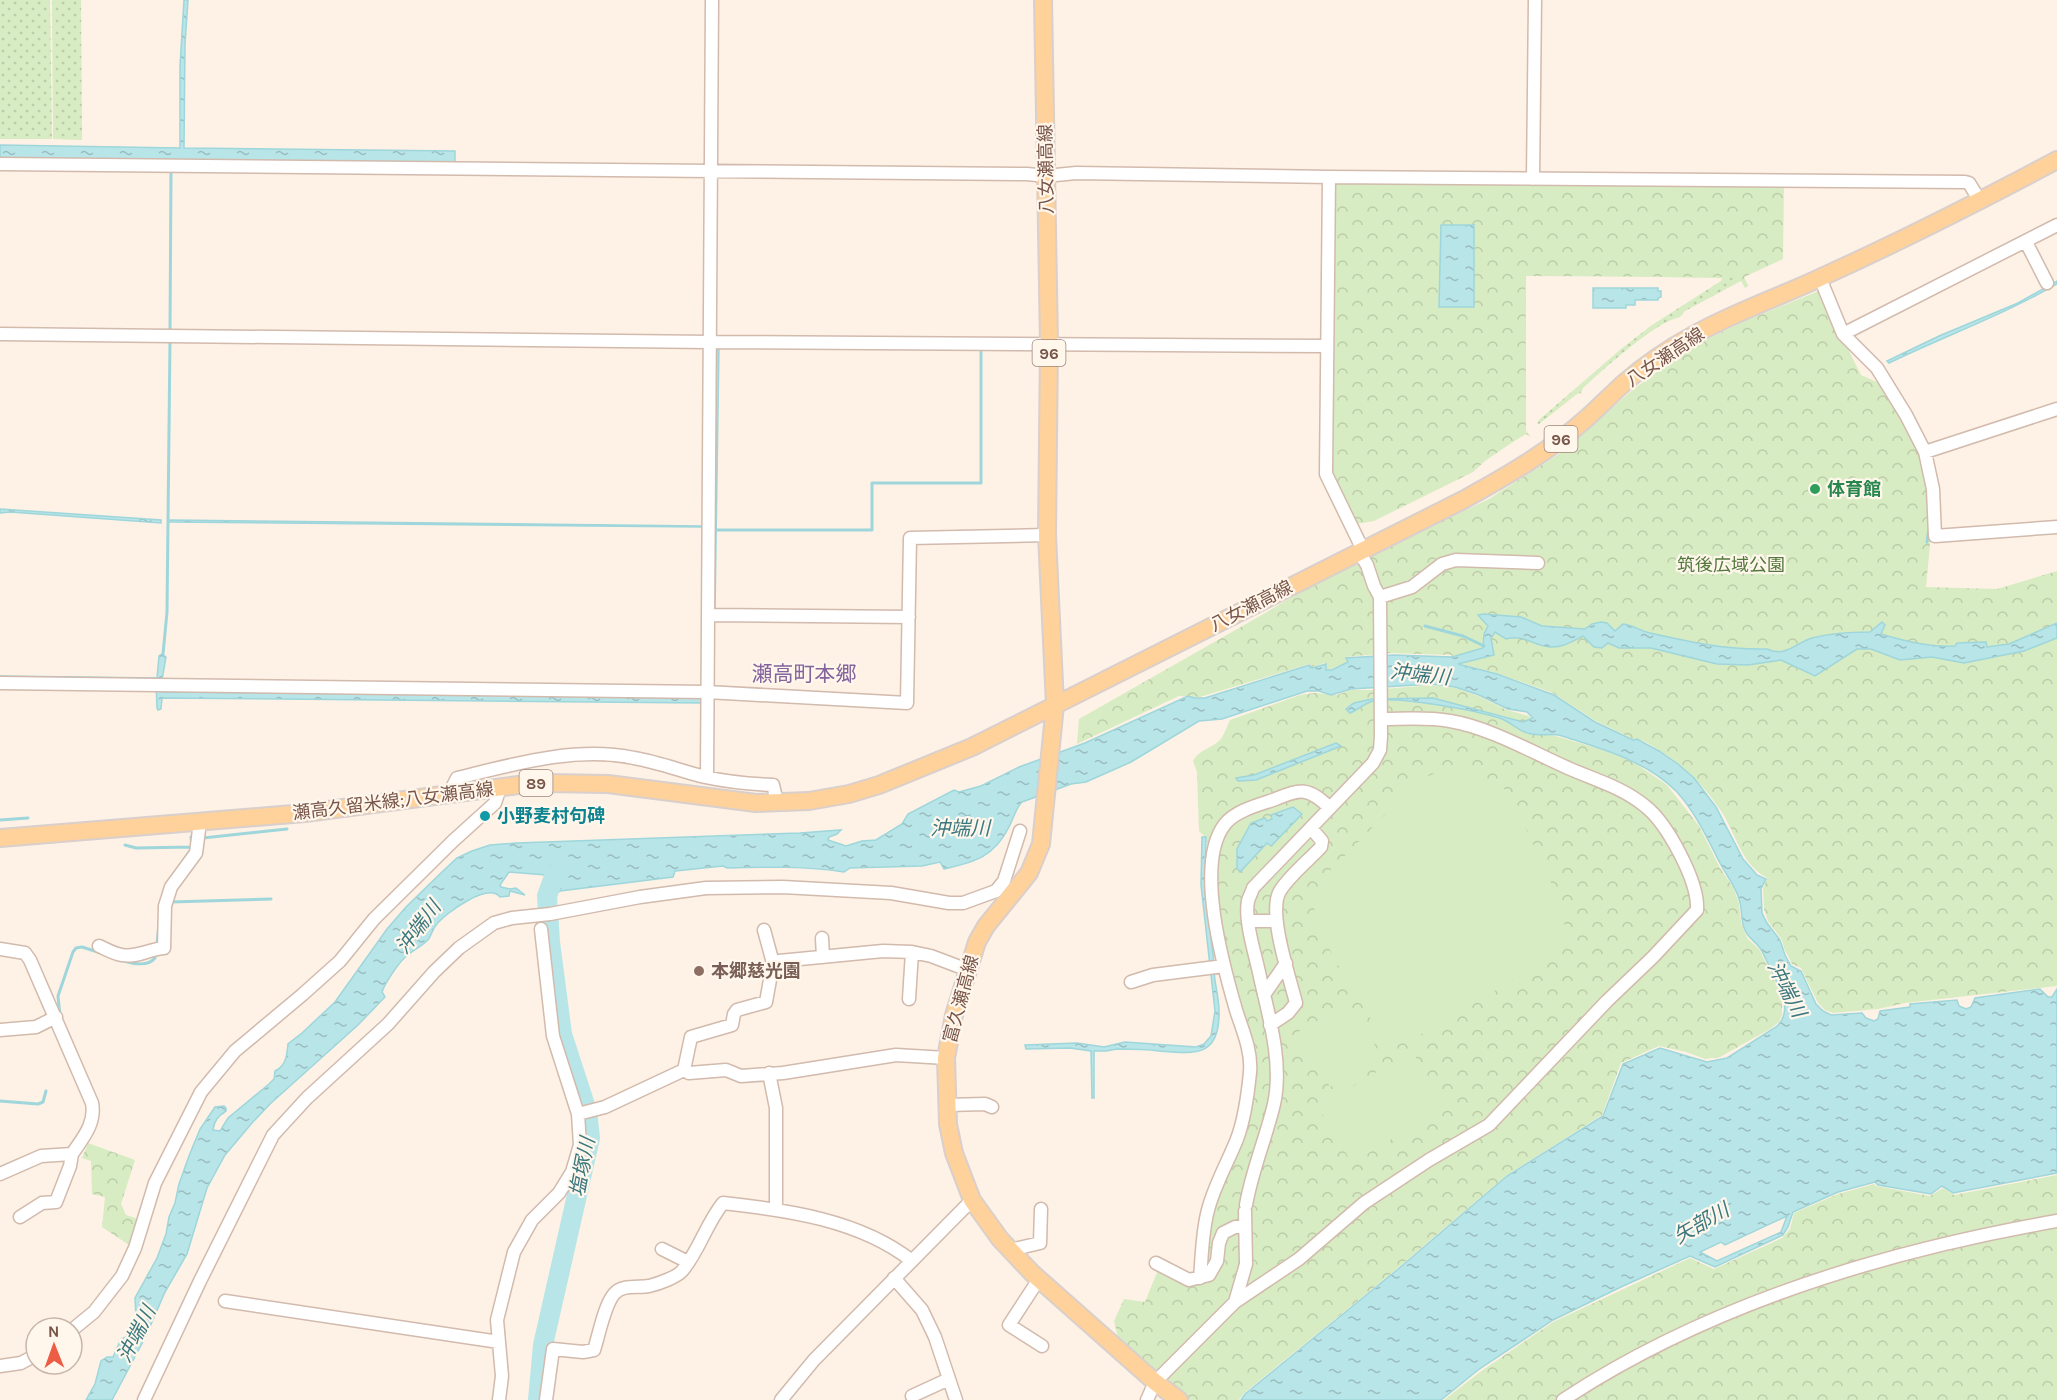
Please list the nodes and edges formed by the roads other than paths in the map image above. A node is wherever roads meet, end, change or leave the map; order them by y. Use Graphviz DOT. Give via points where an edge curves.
graph roads {
  1 [pos="712,0"];
  2 [pos="1043,0"];
  3 [pos="1535,0"];
  4 [pos="2057,160"];
  5 [pos="0,164"];
  6 [pos="711,170"];
  7 [pos="1046,176"];
  8 [pos="1329,177"];
  9 [pos="1533,179"];
  10 [pos="1980,201"];
  11 [pos="2057,225"];
  12 [pos="2026,242"];
  13 [pos="1821,278"];
  14 [pos="2047,283"];
  15 [pos="0,334"];
  16 [pos="1843,334"];
  17 [pos="710,342"];
  18 [pos="1049,344"];
  19 [pos="1326,346"];
  20 [pos="2057,409"];
  21 [pos="1925,452"];
  22 [pos="2057,527"];
  23 [pos="1047,535"];
  24 [pos="1361,551"];
  25 [pos="1538,563"];
  26 [pos="1380,597"];
  27 [pos="708,615"];
  28 [pos="909,617"];
  29 [pos="0,683"];
  30 [pos="707,692"];
  31 [pos="1055,705"];
  32 [pos="1382,719"];
  33 [pos="707,777"];
  34 [pos="500,788"];
  35 [pos="448,795"];
  36 [pos="777,802"];
  37 [pos="1330,808"];
  38 [pos="200,822"];
  39 [pos="1311,828"];
  40 [pos="1020,831"];
  41 [pos="0,838"];
  42 [pos="1014,893"];
  43 [pos="981,897"];
  44 [pos="1248,921"];
  45 [pos="1276,921"];
  46 [pos="541,929"];
  47 [pos="764,930"];
  48 [pos="822,938"];
  49 [pos="99,946"];
  50 [pos="0,949"];
  51 [pos="912,952"];
  52 [pos="824,957"];
  53 [pos="773,963"];
  54 [pos="1286,963"];
  55 [pos="1224,966"];
  56 [pos="968,970"];
  57 [pos="1131,982"];
  58 [pos="1264,995"];
  59 [pos="909,999"];
  60 [pos="56,1017"];
  61 [pos="1270,1025"];
  62 [pos="0,1030"];
  63 [pos="946,1058"];
  64 [pos="684,1070"];
  65 [pos="769,1073"];
  66 [pos="947,1105"];
  67 [pos="992,1107"];
  68 [pos="579,1114"];
  69 [pos="72,1154"];
  70 [pos="0,1174"];
  71 [pos="972,1200"];
  72 [pos="776,1209"];
  73 [pos="1041,1209"];
  74 [pos="20,1217"];
  75 [pos="2057,1221"];
  76 [pos="1245,1227"];
  77 [pos="662,1250"];
  78 [pos="1010,1250"];
  79 [pos="912,1261"];
  80 [pos="688,1262"];
  81 [pos="1156,1263"];
  82 [pos="894,1278"];
  83 [pos="1200,1278"];
  84 [pos="1040,1279"];
  85 [pos="225,1301"];
  86 [pos="1235,1302"];
  87 [pos="84,1320"];
  88 [pos="499,1342"];
  89 [pos="1042,1346"];
  90 [pos="24,1361"];
  91 [pos="0,1366"];
  92 [pos="949,1379"];
  93 [pos="1167,1391"];
  94 [pos="912,1396"];
  95 [pos="144,1400"];
  96 [pos="499,1400"];
  97 [pos="546,1400"];
  98 [pos="781,1400"];
  99 [pos="956,1400"];
  100 [pos="1147,1400"];
  101 [pos="1563,1400"];
  1 -- 6 [label="street"];
  2 -- 7 [label="main road, 八女瀬高線 / 96"];
  3 -- 9 [label="street"];
  4 -- 10 [label="main road, 八女瀬高線 / 96"];
  5 -- 6 [label="street"];
  6 -- 7 [label="street"];
  6 -- 17 [label="street"];
  7 -- 8 [label="street" via="1076,173"];
  7 -- 18 [label="main road, 八女瀬高線 / 96"];
  8 -- 9 [label="street"];
  8 -- 19 [label="street"];
  9 -- 10 [label="street" via="1965,182 1970,183"];
  10 -- 13 [label="main road, 八女瀬高線 / 96"];
  11 -- 12 [label="street"];
  12 -- 14 [label="street"];
  12 -- 16 [label="street"];
  13 -- 16 [label="street"];
  13 -- 24 [label="main road, 八女瀬高線 / 96" via="1725,318 1664,353 1546,451 1463,500"];
  15 -- 17 [label="street"];
  16 -- 21 [label="street" via="1877,368"];
  17 -- 18 [label="street"];
  17 -- 27 [label="street"];
  18 -- 19 [label="street"];
  18 -- 23 [label="main road, 八女瀬高線 / 96"];
  19 -- 24 [label="street" via="1326,474"];
  20 -- 21 [label="street"];
  21 -- 22 [label="street" via="1933,489 1935,536"];
  23 -- 28 [label="street" via="910,538"];
  23 -- 31 [label="main road, 八女瀬高線 / 96"];
  24 -- 26 [label="street"];
  24 -- 31 [label="main road, 八女瀬高線 / 96"];
  25 -- 26 [label="street" via="1456,560 1442,564 1412,587"];
  26 -- 32 [label="street"];
  27 -- 28 [label="street"];
  27 -- 30 [label="street"];
  28 -- 30 [label="street" via="907,703"];
  29 -- 30 [label="street"];
  30 -- 33 [label="street"];
  31 -- 36 [label="main road, 瀬高久留米線;八女瀬高線 / 89" via="972,747 879,785 809,801"];
  31 -- 42 [label="main road, 富久瀬高線" via="1041,844 1029,873"];
  32 -- 37 [label="street" via="1380,750 1373,763"];
  32 -- 86 [label="street" via="1424,718 1475,727 1617,787 1647,807 1675,843 1695,892 1696,910 1489,1125 1364,1203 1299,1258"];
  33 -- 35 [label="street" via="633,757 585,754 544,758 457,778"];
  33 -- 36 [label="street" via="773,785"];
  34 -- 35 [label="main road, 瀬高久留米線;八女瀬高線 / 89"];
  34 -- 36 [label="main road, 瀬高久留米線;八女瀬高線 / 89" via="548,783 608,784 756,803"];
  34 -- 87 [label="street" via="495,803 374,919 340,961 235,1051 201,1092 155,1184 122,1276"];
  35 -- 38 [label="main road, 瀬高久留米線;八女瀬高線 / 89"];
  37 -- 39 [label="street"];
  37 -- 55 [label="street" via="1306,790 1226,822 1215,840 1212,863 1215,918"];
  38 -- 41 [label="main road, 瀬高久留米線;八女瀬高線 / 89"];
  38 -- 49 [label="street" via="196,853 171,887 165,906 164,948 121,955"];
  39 -- 44 [label="street" via="1253,888"];
  39 -- 45 [label="street" via="1322,841 1321,847 1281,889 1276,900"];
  40 -- 43 [label="street" via="1004,881 996,891"];
  42 -- 43 [label="street"];
  42 -- 56 [label="main road, 富久瀬高線" via="986,926"];
  43 -- 95 [label="street" via="949,903 891,893 783,887 706,888 494,923 442,964 388,1024 307,1098 273,1135"];
  44 -- 45 [label="street"];
  44 -- 58 [label="street"];
  45 -- 54 [label="street"];
  46 -- 68 [label="street" via="553,1036"];
  47 -- 53 [label="street"];
  48 -- 52 [label="street"];
  50 -- 60 [label="street" via="25,953"];
  51 -- 52 [label="street"];
  51 -- 56 [label="street"];
  51 -- 59 [label="street"];
  52 -- 53 [label="street"];
  53 -- 64 [label="street" via="766,1002 737,1010 732,1025 691,1037"];
  54 -- 58 [label="street"];
  54 -- 61 [label="street" via="1296,1004"];
  55 -- 57 [label="street" via="1153,975"];
  55 -- 83 [label="street" via="1251,1069 1239,1136 1208,1210"];
  56 -- 63 [label="main road, 富久瀬高線"];
  58 -- 61 [label="street"];
  60 -- 62 [label="street" via="36,1027"];
  60 -- 69 [label="street" via="94,1112"];
  61 -- 76 [label="street" via="1277,1078 1274,1102 1250,1180"];
  63 -- 65 [label="street" via="896,1055"];
  63 -- 66 [label="main road, 富久瀬高線"];
  64 -- 65 [label="street" via="726,1070 741,1076"];
  64 -- 68 [label="street" via="605,1107"];
  65 -- 72 [label="street" via="776,1108"];
  66 -- 67 [label="street"];
  66 -- 71 [label="main road, 富久瀬高線" via="954,1153"];
  68 -- 88 [label="street" via="580,1145 573,1172 532,1220 514,1252 497,1320"];
  69 -- 70 [label="street" via="41,1156"];
  69 -- 74 [label="street" via="56,1202 42,1203"];
  71 -- 78 [label="main road, 富久瀬高線"];
  71 -- 79 [label="street"];
  72 -- 79 [label="street" via="855,1229"];
  72 -- 80 [label="street" via="723,1203"];
  73 -- 78 [label="street" via="1040,1243"];
  75 -- 101 [label="street" via="1871,1262 1800,1287 1685,1332"];
  76 -- 83 [label="street" via="1223,1233 1217,1261 1209,1275"];
  76 -- 86 [label="street" via="1246,1264"];
  77 -- 80 [label="street"];
  78 -- 84 [label="main road, 富久瀬高線"];
  79 -- 82 [label="street"];
  80 -- 97 [label="street" via="681,1273 650,1286 615,1292 594,1350 553,1349"];
  81 -- 83 [label="street" via="1189,1280"];
  82 -- 92 [label="street" via="922,1310 936,1337"];
  82 -- 98 [label="street"];
  84 -- 89 [label="street" via="1009,1325"];
  84 -- 93 [label="main road, 富久瀬高線"];
  85 -- 88 [label="street"];
  86 -- 93 [label="street"];
  88 -- 96 [label="street"];
  90 -- 91 [label="street"];
  92 -- 94 [label="street"];
  92 -- 99 [label="street"];
  93 -- 100 [label="street"];
}
